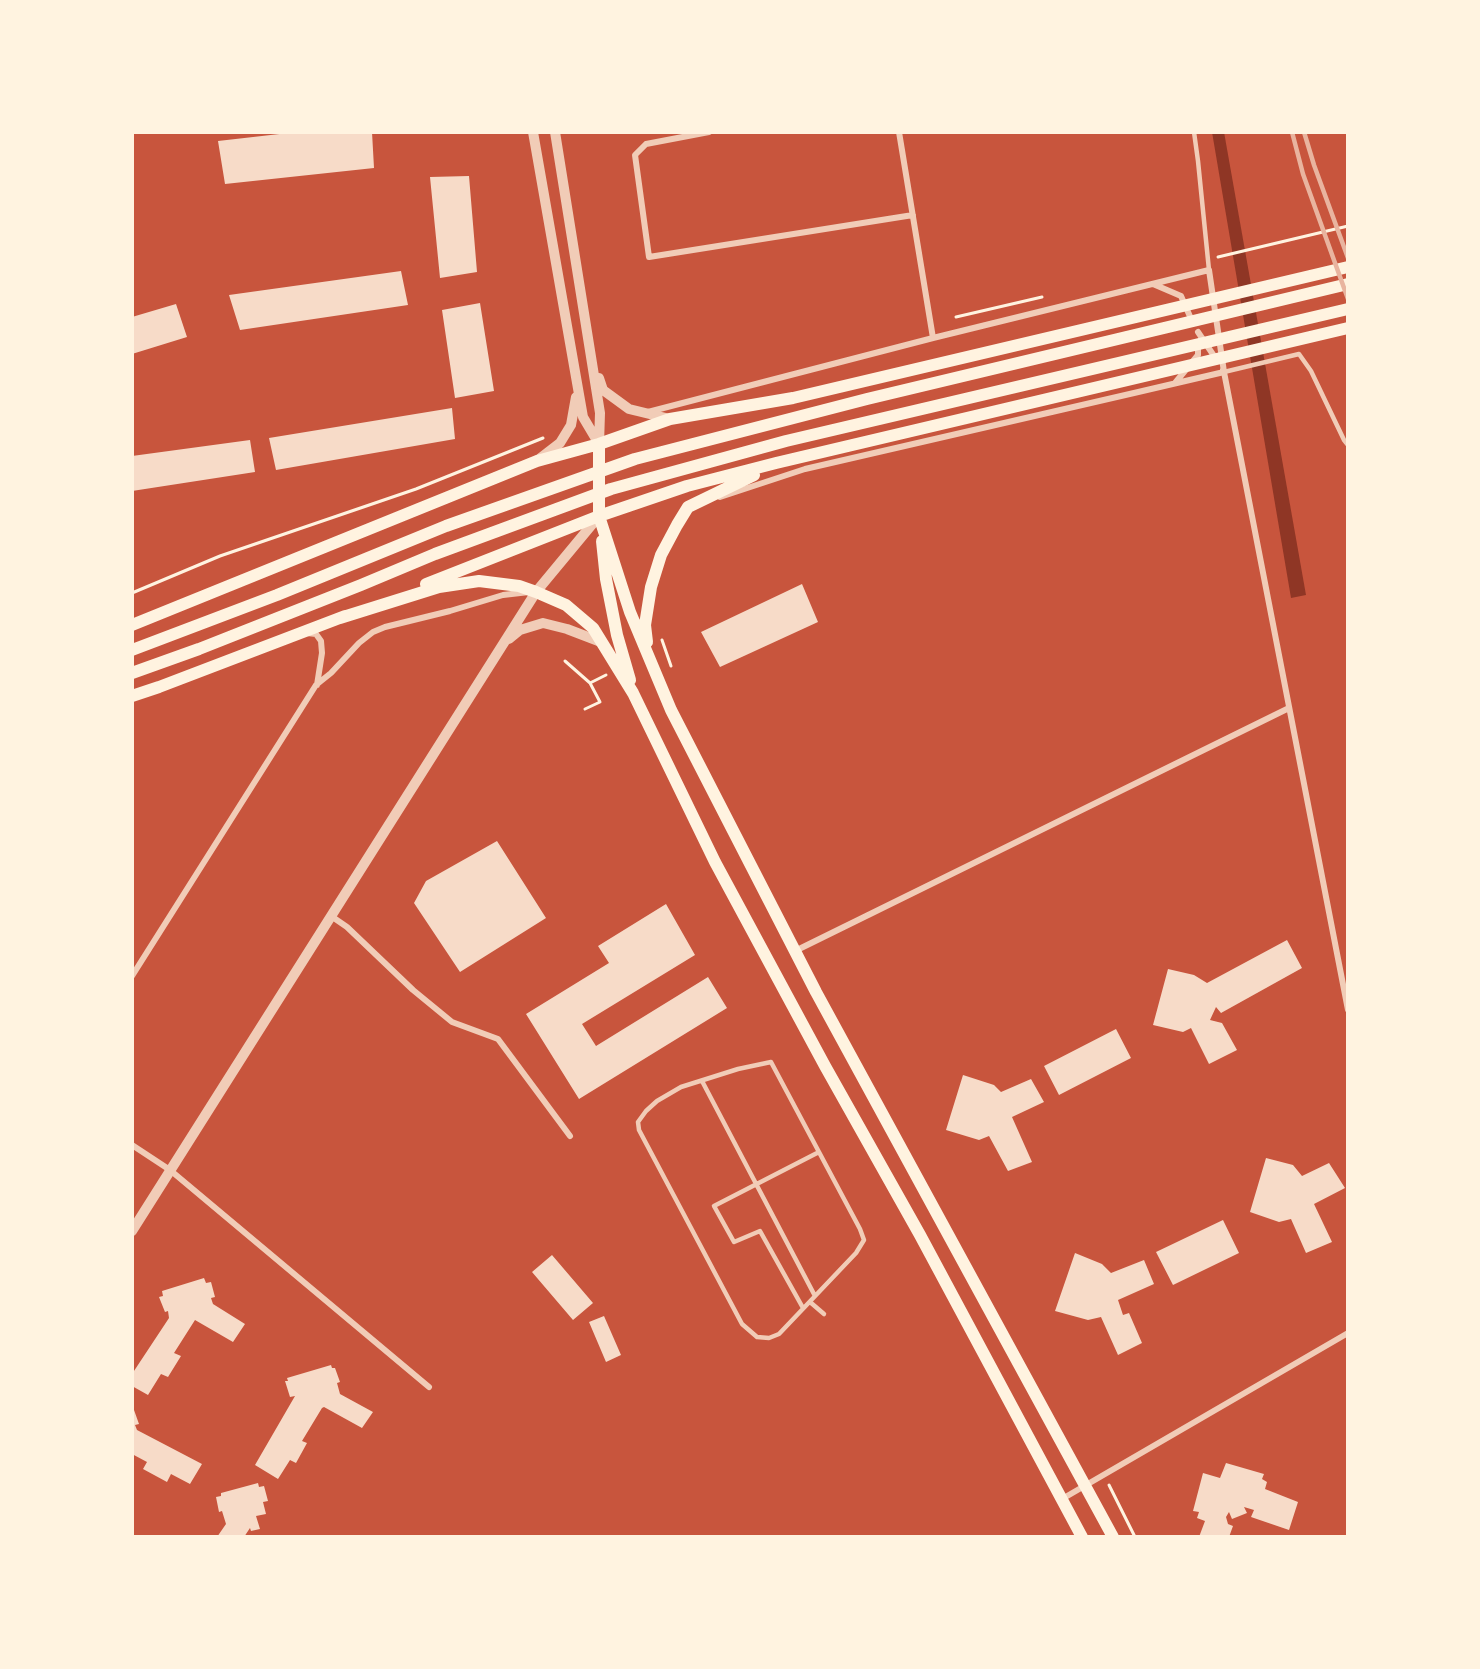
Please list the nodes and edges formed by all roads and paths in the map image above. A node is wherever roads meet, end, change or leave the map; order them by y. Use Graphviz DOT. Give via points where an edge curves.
graph roads {
  1 [pos="533,132"];
  2 [pos="555,132"];
  3 [pos="709,132"];
  4 [pos="900,132"];
  5 [pos="1194,132"];
  6 [pos="913,215"];
  7 [pos="1348,267"];
  8 [pos="1209,270"];
  9 [pos="1348,284"];
  10 [pos="1152,285"];
  11 [pos="1348,309"];
  12 [pos="1348,328"];
  13 [pos="1197,332"];
  14 [pos="933,338"];
  15 [pos="590,350"];
  16 [pos="1224,372"];
  17 [pos="1174,384"];
  18 [pos="577,387"];
  19 [pos="645,413"];
  20 [pos="670,419"];
  21 [pos="572,424"];
  22 [pos="599,444"];
  23 [pos="1348,445"];
  24 [pos="537,461"];
  25 [pos="776,463"];
  26 [pos="688,507"];
  27 [pos="599,516"];
  28 [pos="132,592"];
  29 [pos="536,592"];
  30 [pos="340,618"];
  31 [pos="132,625"];
  32 [pos="302,633"];
  33 [pos="601,642"];
  34 [pos="502,645"];
  35 [pos="664,648"];
  36 [pos="132,650"];
  37 [pos="648,655"];
  38 [pos="565,661"];
  39 [pos="671,666"];
  40 [pos="132,673"];
  41 [pos="316,685"];
  42 [pos="633,693"];
  43 [pos="132,696"];
  44 [pos="1289,708"];
  45 [pos="585,709"];
  46 [pos="331,916"];
  47 [pos="795,951"];
  48 [pos="132,976"];
  49 [pos="1348,1010"];
  50 [pos="702,1081"];
  51 [pos="570,1136"];
  52 [pos="132,1145"];
  53 [pos="819,1152"];
  54 [pos="170,1170"];
  55 [pos="756,1185"];
  56 [pos="132,1231"];
  57 [pos="815,1296"];
  58 [pos="810,1302"];
  59 [pos="803,1308"];
  60 [pos="824,1314"];
  61 [pos="1348,1333"];
  62 [pos="429,1387"];
  63 [pos="1104,1475"];
  64 [pos="1085,1486"];
  65 [pos="1062,1499"];
  66 [pos="1082,1537"];
  67 [pos="1113,1537"];
  68 [pos="1135,1537"];
  1 -- 18 [label="street"];
  2 -- 15 [label="street"];
  3 -- 6 [label="street" via="646,144 635,155 649,257"];
  4 -- 6 [label="street"];
  5 -- 8 [label="lane"];
  6 -- 14 [label="street"];
  7 -- 20 [label="main road" via="794,398"];
  8 -- 10 [label="street"];
  8 -- 16 [label="street"];
  9 -- 36 [label="main road" via="635,459 446,526"];
  10 -- 13 [label="street" via="1181,296"];
  10 -- 14 [label="street"];
  11 -- 40 [label="main road" via="786,441 611,489"];
  12 -- 25 [label="main road"];
  13 -- 16 [label="street"];
  13 -- 17 [label="street" via="1198,355"];
  14 -- 19 [label="street"];
  15 -- 19 [label="street" via="603,390 630,409"];
  15 -- 22 [label="street" via="600,412"];
  16 -- 17 [label="street"];
  16 -- 23 [label="lane" via="1299,354"];
  16 -- 44 [label="street"];
  17 -- 26 [label="street" via="805,469"];
  18 -- 21 [label="street"];
  18 -- 22 [label="street" via="583,417"];
  19 -- 20 [label="street"];
  20 -- 22 [label="main road"];
  21 -- 24 [label="street" via="560,443"];
  21 -- 28 [label="path" via="416,489 220,556"];
  22 -- 24 [label="main road"];
  22 -- 27 [label="main road"];
  24 -- 31 [label="main road"];
  25 -- 26 [label="main road"];
  25 -- 27 [label="main road" via="687,486"];
  26 -- 37 [label="main road" via="661,555 651,587 645,625"];
  27 -- 29 [label="street"];
  27 -- 30 [label="main road"];
  27 -- 37 [label="main road"];
  27 -- 42 [label="main road" via="606,579"];
  29 -- 30 [label="main road" via="479,581 439,587"];
  29 -- 33 [label="main road" via="566,605 593,628"];
  29 -- 34 [label="street"];
  29 -- 41 [label="street" via="502,595 373,632"];
  30 -- 32 [label="main road"];
  32 -- 41 [label="street" via="316,634 321,641"];
  32 -- 43 [label="main road"];
  33 -- 34 [label="street" via="543,623 520,630"];
  33 -- 42 [label="main road"];
  34 -- 46 [label="street"];
  35 -- 39 [label="path"];
  37 -- 47 [label="main road" via="671,710"];
  38 -- 45 [label="path" via="590,682 600,702"];
  41 -- 48 [label="street"];
  42 -- 65 [label="main road" via="715,861"];
  44 -- 47 [label="street"];
  44 -- 49 [label="street"];
  46 -- 51 [label="street" via="452,1022 498,1039"];
  46 -- 54 [label="street"];
  47 -- 64 [label="main road"];
  50 -- 53 [label="lane" via="771,1062"];
  50 -- 55 [label="lane"];
  50 -- 59 [label="lane" via="681,1087 657,1101 638,1122 639,1130 742,1324 757,1337 769,1338 779,1334"];
  52 -- 54 [label="street"];
  53 -- 55 [label="lane"];
  53 -- 57 [label="lane" via="864,1239 856,1253"];
  54 -- 56 [label="street"];
  54 -- 62 [label="street"];
  55 -- 57 [label="lane"];
  55 -- 59 [label="lane" via="714,1206 734,1242 760,1231"];
  57 -- 58 [label="lane"];
  58 -- 59 [label="lane"];
  58 -- 60 [label="lane"];
  61 -- 63 [label="street"];
  63 -- 64 [label="street"];
  63 -- 68 [label="path"];
  64 -- 65 [label="street"];
  64 -- 67 [label="main road"];
  65 -- 66 [label="main road"];
}
